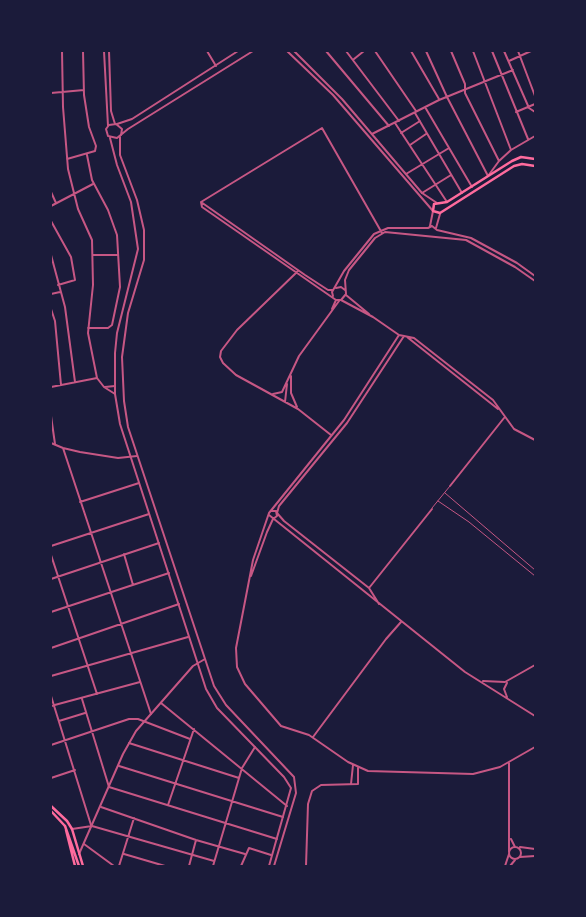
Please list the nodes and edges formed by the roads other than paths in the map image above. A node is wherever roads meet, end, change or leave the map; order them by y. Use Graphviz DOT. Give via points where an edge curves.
graph roads {
  1 [pos="62,51"];
  2 [pos="83,51"];
  3 [pos="104,51"];
  4 [pos="109,51"];
  5 [pos="207,51"];
  6 [pos="238,51"];
  7 [pos="253,51"];
  8 [pos="287,51"];
  9 [pos="294,51"];
  10 [pos="326,51"];
  11 [pos="346,51"];
  12 [pos="364,51"];
  13 [pos="375,51"];
  14 [pos="410,51"];
  15 [pos="426,51"];
  16 [pos="451,51"];
  17 [pos="473,51"];
  18 [pos="492,51"];
  19 [pos="504,51"];
  20 [pos="518,51"];
  21 [pos="531,51"];
  22 [pos="520,56"];
  23 [pos="353,60"];
  24 [pos="509,61"];
  25 [pos="216,66"];
  26 [pos="513,70"];
  27 [pos="502,74"];
  28 [pos="486,81"];
  29 [pos="84,90"];
  30 [pos="466,90"];
  31 [pos="62,92"];
  32 [pos="51,93"];
  33 [pos="535,96"];
  34 [pos="447,97"];
  35 [pos="439,100"];
  36 [pos="159,103"];
  37 [pos="535,104"];
  38 [pos="424,107"];
  39 [pos="162,108"];
  40 [pos="529,108"];
  41 [pos="416,112"];
  42 [pos="516,112"];
  43 [pos="535,112"];
  44 [pos="399,121"];
  45 [pos="420,121"];
  46 [pos="395,123"];
  47 [pos="116,124"];
  48 [pos="108,126"];
  49 [pos="389,126"];
  50 [pos="401,133"];
  51 [pos="372,134"];
  52 [pos="426,134"];
  53 [pos="120,136"];
  54 [pos="535,136"];
  55 [pos="110,138"];
  56 [pos="528,139"];
  57 [pos="410,145"];
  58 [pos="449,148"];
  59 [pos="511,150"];
  60 [pos="437,153"];
  61 [pos="87,155"];
  62 [pos="66,159"];
  63 [pos="535,159"];
  64 [pos="499,161"];
  65 [pos="421,163"];
  66 [pos="535,166"];
  67 [pos="406,174"];
  68 [pos="450,175"];
  69 [pos="488,176"];
  70 [pos="94,184"];
  71 [pos="436,184"];
  72 [pos="472,187"];
  73 [pos="51,192"];
  74 [pos="73,193"];
  75 [pos="422,193"];
  76 [pos="462,193"];
  77 [pos="201,202"];
  78 [pos="447,202"];
  79 [pos="56,203"];
  80 [pos="437,203"];
  81 [pos="51,206"];
  82 [pos="432,211"];
  83 [pos="441,212"];
  84 [pos="51,221"];
  85 [pos="429,228"];
  86 [pos="437,229"];
  87 [pos="381,230"];
  88 [pos="382,233"];
  89 [pos="432,236"];
  90 [pos="51,255"];
  91 [pos="93,255"];
  92 [pos="118,255"];
  93 [pos="297,272"];
  94 [pos="535,276"];
  95 [pos="535,281"];
  96 [pos="58,285"];
  97 [pos="120,287"];
  98 [pos="129,289"];
  99 [pos="334,289"];
  100 [pos="60,292"];
  101 [pos="346,293"];
  102 [pos="51,294"];
  103 [pos="335,299"];
  104 [pos="340,300"];
  105 [pos="51,309"];
  106 [pos="331,312"];
  107 [pos="373,317"];
  108 [pos="88,328"];
  109 [pos="399,335"];
  110 [pos="405,336"];
  111 [pos="293,367"];
  112 [pos="97,378"];
  113 [pos="75,382"];
  114 [pos="288,382"];
  115 [pos="61,385"];
  116 [pos="115,386"];
  117 [pos="51,387"];
  118 [pos="104,387"];
  119 [pos="115,394"];
  120 [pos="270,394"];
  121 [pos="285,402"];
  122 [pos="298,409"];
  123 [pos="51,416"];
  124 [pos="504,418"];
  125 [pos="330,434"];
  126 [pos="334,437"];
  127 [pos="535,440"];
  128 [pos="51,442"];
  129 [pos="55,444"];
  130 [pos="63,448"];
  131 [pos="137,456"];
  132 [pos="130,458"];
  133 [pos="139,483"];
  134 [pos="450,486"];
  135 [pos="445,493"];
  136 [pos="438,501"];
  137 [pos="80,502"];
  138 [pos="432,509"];
  139 [pos="269,512"];
  140 [pos="277,513"];
  141 [pos="149,514"];
  142 [pos="273,519"];
  143 [pos="91,533"];
  144 [pos="159,543"];
  145 [pos="51,546"];
  146 [pos="124,554"];
  147 [pos="51,555"];
  148 [pos="100,562"];
  149 [pos="535,570"];
  150 [pos="169,573"];
  151 [pos="58,576"];
  152 [pos="535,576"];
  153 [pos="51,579"];
  154 [pos="250,580"];
  155 [pos="133,585"];
  156 [pos="369,588"];
  157 [pos="110,592"];
  158 [pos="179,604"];
  159 [pos="379,604"];
  160 [pos="68,607"];
  161 [pos="51,612"];
  162 [pos="402,622"];
  163 [pos="121,624"];
  164 [pos="188,636"];
  165 [pos="78,638"];
  166 [pos="51,648"];
  167 [pos="130,653"];
  168 [pos="205,659"];
  169 [pos="198,662"];
  170 [pos="535,665"];
  171 [pos="88,666"];
  172 [pos="51,676"];
  173 [pos="480,681"];
  174 [pos="509,681"];
  175 [pos="140,682"];
  176 [pos="97,694"];
  177 [pos="51,696"];
  178 [pos="508,698"];
  179 [pos="82,699"];
  180 [pos="160,703"];
  181 [pos="53,706"];
  182 [pos="86,713"];
  183 [pos="151,714"];
  184 [pos="535,716"];
  185 [pos="59,721"];
  186 [pos="144,722"];
  187 [pos="194,729"];
  188 [pos="92,731"];
  189 [pos="313,737"];
  190 [pos="190,739"];
  191 [pos="65,741"];
  192 [pos="129,744"];
  193 [pos="51,745"];
  194 [pos="255,746"];
  195 [pos="535,747"];
  196 [pos="183,760"];
  197 [pos="509,762"];
  198 [pos="353,764"];
  199 [pos="118,766"];
  200 [pos="358,767"];
  201 [pos="242,768"];
  202 [pos="75,770"];
  203 [pos="51,778"];
  204 [pos="239,778"];
  205 [pos="175,784"];
  206 [pos="351,784"];
  207 [pos="109,787"];
  208 [pos="233,801"];
  209 [pos="51,806"];
  210 [pos="168,806"];
  211 [pos="287,806"];
  212 [pos="101,807"];
  213 [pos="51,811"];
  214 [pos="283,817"];
  215 [pos="134,818"];
  216 [pos="226,822"];
  217 [pos="92,826"];
  218 [pos="72,829"];
  219 [pos="130,835"];
  220 [pos="510,836"];
  221 [pos="277,839"];
  222 [pos="196,840"];
  223 [pos="84,844"];
  224 [pos="218,847"];
  225 [pos="516,847"];
  226 [pos="535,849"];
  227 [pos="123,853"];
  228 [pos="509,853"];
  229 [pos="79,854"];
  230 [pos="192,854"];
  231 [pos="245,854"];
  232 [pos="272,855"];
  233 [pos="535,856"];
  234 [pos="520,857"];
  235 [pos="517,859"];
  236 [pos="214,861"];
  237 [pos="77,866"];
  238 [pos="83,866"];
  239 [pos="114,866"];
  240 [pos="119,866"];
  241 [pos="165,866"];
  242 [pos="189,866"];
  243 [pos="212,866"];
  244 [pos="242,866"];
  245 [pos="269,866"];
  246 [pos="274,866"];
  247 [pos="306,866"];
  248 [pos="506,866"];
  249 [pos="510,866"];
  1 -- 31 [label="street"];
  2 -- 29 [label="street"];
  3 -- 48 [label="street"];
  4 -- 47 [label="street" via="111,112"];
  5 -- 25 [label="street"];
  6 -- 25 [label="street"];
  7 -- 39 [label="street"];
  8 -- 82 [label="street" via="333,95"];
  9 -- 51 [label="street"];
  10 -- 49 [label="street"];
  11 -- 23 [label="street"];
  12 -- 23 [label="street"];
  13 -- 41 [label="street"];
  14 -- 35 [label="street"];
  15 -- 34 [label="street"];
  16 -- 30 [label="street"];
  17 -- 28 [label="street"];
  18 -- 27 [label="street"];
  19 -- 24 [label="street"];
  20 -- 22 [label="street"];
  21 -- 22 [label="street"];
  22 -- 24 [label="street"];
  22 -- 33 [label="street"];
  23 -- 44 [label="street"];
  24 -- 26 [label="street"];
  25 -- 36 [label="street"];
  26 -- 27 [label="street"];
  26 -- 40 [label="street"];
  27 -- 28 [label="street"];
  27 -- 42 [label="street"];
  28 -- 30 [label="street"];
  28 -- 59 [label="street"];
  29 -- 31 [label="street"];
  29 -- 61 [label="street" via="89,127 96,146 95,151"];
  30 -- 34 [label="street"];
  30 -- 64 [label="street"];
  31 -- 32 [label="street"];
  31 -- 62 [label="street"];
  34 -- 35 [label="street"];
  34 -- 69 [label="street"];
  35 -- 38 [label="street"];
  36 -- 39 [label="street"];
  36 -- 47 [label="street" via="132,119"];
  37 -- 40 [label="street"];
  38 -- 41 [label="street"];
  38 -- 58 [label="street"];
  39 -- 53 [label="street"];
  40 -- 42 [label="street"];
  40 -- 43 [label="street"];
  41 -- 44 [label="street"];
  41 -- 45 [label="street"];
  42 -- 56 [label="street"];
  44 -- 46 [label="street"];
  45 -- 50 [label="street"];
  45 -- 52 [label="street"];
  46 -- 49 [label="street"];
  46 -- 50 [label="street"];
  47 -- 48 [label="street"];
  47 -- 53 [label="street" via="122,129"];
  48 -- 55 [label="street" via="106,132"];
  49 -- 51 [label="street"];
  50 -- 57 [label="street"];
  51 -- 67 [label="street"];
  52 -- 57 [label="street"];
  52 -- 60 [label="street"];
  53 -- 55 [label="street"];
  53 -- 131 [label="street" via="120,155 144,230 144,260 128,313 122,357 124,401"];
  54 -- 56 [label="street"];
  55 -- 98 [label="street" via="137,234 138,249"];
  56 -- 59 [label="street"];
  57 -- 65 [label="street"];
  58 -- 60 [label="street"];
  58 -- 72 [label="street"];
  59 -- 64 [label="street"];
  60 -- 65 [label="street"];
  60 -- 68 [label="street"];
  61 -- 62 [label="street"];
  61 -- 70 [label="street"];
  62 -- 74 [label="street"];
  63 -- 69 [label="main road" via="521,157"];
  64 -- 69 [label="street"];
  65 -- 67 [label="street"];
  65 -- 71 [label="street"];
  66 -- 83 [label="main road" via="514,166"];
  67 -- 75 [label="street"];
  68 -- 71 [label="street"];
  68 -- 76 [label="street"];
  69 -- 72 [label="main road"];
  70 -- 74 [label="street"];
  70 -- 92 [label="street" via="115,225"];
  71 -- 75 [label="street"];
  71 -- 78 [label="street"];
  72 -- 76 [label="main road"];
  73 -- 79 [label="street"];
  74 -- 79 [label="street"];
  74 -- 91 [label="street" via="91,234"];
  75 -- 80 [label="street"];
  76 -- 78 [label="main road"];
  77 -- 87 [label="street" via="322,128"];
  77 -- 93 [label="street"];
  77 -- 93 [label="street" via="202,207"];
  78 -- 80 [label="main road"];
  79 -- 81 [label="street"];
  80 -- 82 [label="main road"];
  80 -- 83 [label="main road" via="442,206"];
  82 -- 83 [label="main road" via="436,214"];
  82 -- 85 [label="street"];
  83 -- 86 [label="street"];
  84 -- 96 [label="street" via="71,258 75,280"];
  85 -- 86 [label="street"];
  85 -- 87 [label="street"];
  85 -- 89 [label="street" via="428,233"];
  86 -- 89 [label="street"];
  86 -- 94 [label="street" via="479,242"];
  87 -- 88 [label="street"];
  87 -- 99 [label="street" via="374,234 344,271"];
  88 -- 89 [label="street"];
  88 -- 101 [label="street" via="347,273"];
  89 -- 95 [label="street" via="472,242"];
  90 -- 96 [label="street"];
  91 -- 92 [label="street"];
  91 -- 108 [label="street"];
  92 -- 97 [label="street"];
  93 -- 99 [label="street" via="328,290"];
  93 -- 103 [label="street"];
  93 -- 120 [label="street" via="241,326 220,354 222,363"];
  96 -- 100 [label="street"];
  97 -- 98 [label="street"];
  97 -- 108 [label="street" via="112,325"];
  98 -- 116 [label="street" via="117,334"];
  99 -- 101 [label="street" via="342,288"];
  99 -- 103 [label="street"];
  100 -- 102 [label="street"];
  100 -- 113 [label="street"];
  101 -- 104 [label="street"];
  101 -- 107 [label="street"];
  103 -- 104 [label="street"];
  103 -- 106 [label="street"];
  104 -- 106 [label="street"];
  104 -- 107 [label="street"];
  105 -- 115 [label="street"];
  106 -- 111 [label="street"];
  107 -- 109 [label="street"];
  108 -- 112 [label="street"];
  109 -- 110 [label="street"];
  109 -- 125 [label="street" via="352,408"];
  110 -- 124 [label="street" via="414,338 493,400"];
  110 -- 126 [label="street" via="356,411"];
  111 -- 114 [label="street"];
  111 -- 122 [label="street" via="290,387"];
  112 -- 113 [label="street"];
  112 -- 118 [label="street"];
  113 -- 115 [label="street"];
  114 -- 120 [label="street" via="278,394"];
  114 -- 121 [label="street"];
  115 -- 117 [label="street"];
  116 -- 118 [label="street"];
  116 -- 119 [label="street"];
  118 -- 119 [label="street"];
  119 -- 132 [label="street"];
  120 -- 121 [label="street"];
  121 -- 122 [label="street"];
  122 -- 125 [label="street"];
  123 -- 129 [label="street"];
  124 -- 127 [label="street" via="518,433"];
  124 -- 134 [label="street"];
  125 -- 126 [label="street"];
  125 -- 139 [label="street"];
  126 -- 140 [label="street" via="279,506"];
  128 -- 129 [label="street"];
  129 -- 130 [label="street"];
  130 -- 132 [label="street"];
  130 -- 137 [label="street"];
  131 -- 132 [label="street"];
  131 -- 168 [label="street"];
  132 -- 133 [label="street"];
  133 -- 137 [label="street"];
  133 -- 141 [label="street"];
  134 -- 135 [label="street"];
  135 -- 136 [label="street"];
  135 -- 149 [label="street"];
  136 -- 138 [label="street"];
  136 -- 152 [label="street"];
  137 -- 143 [label="street"];
  138 -- 156 [label="street"];
  139 -- 140 [label="street"];
  139 -- 142 [label="street"];
  139 -- 154 [label="street"];
  140 -- 142 [label="street"];
  140 -- 156 [label="street" via="284,522"];
  141 -- 143 [label="street"];
  141 -- 144 [label="street"];
  142 -- 154 [label="street"];
  142 -- 159 [label="street"];
  143 -- 145 [label="street"];
  143 -- 148 [label="street"];
  144 -- 146 [label="street"];
  144 -- 150 [label="street"];
  146 -- 148 [label="street"];
  146 -- 155 [label="street"];
  147 -- 151 [label="street"];
  148 -- 151 [label="street"];
  148 -- 157 [label="street"];
  150 -- 155 [label="street"];
  150 -- 158 [label="street"];
  151 -- 153 [label="street"];
  151 -- 160 [label="street"];
  154 -- 189 [label="street" via="236,648 239,673 281,726"];
  155 -- 157 [label="street"];
  156 -- 159 [label="street"];
  157 -- 160 [label="street"];
  157 -- 163 [label="street"];
  158 -- 163 [label="street"];
  158 -- 164 [label="street"];
  159 -- 162 [label="street"];
  160 -- 161 [label="street"];
  160 -- 165 [label="street"];
  162 -- 173 [label="street"];
  162 -- 189 [label="street"];
  163 -- 165 [label="street"];
  163 -- 167 [label="street"];
  164 -- 167 [label="street"];
  164 -- 169 [label="street"];
  165 -- 166 [label="street"];
  165 -- 171 [label="street"];
  167 -- 171 [label="street"];
  167 -- 175 [label="street"];
  168 -- 169 [label="street"];
  168 -- 246 [label="street" via="220,697 294,777 296,793"];
  169 -- 180 [label="street"];
  169 -- 194 [label="street" via="211,699"];
  170 -- 174 [label="street"];
  171 -- 172 [label="street"];
  171 -- 176 [label="street"];
  173 -- 174 [label="street"];
  173 -- 178 [label="street"];
  174 -- 178 [label="street" via="504,689"];
  175 -- 176 [label="street"];
  175 -- 183 [label="street"];
  176 -- 179 [label="street"];
  177 -- 181 [label="street"];
  178 -- 184 [label="street"];
  179 -- 181 [label="street"];
  179 -- 182 [label="street"];
  180 -- 183 [label="street"];
  180 -- 187 [label="street"];
  181 -- 185 [label="street"];
  182 -- 185 [label="street"];
  182 -- 188 [label="street"];
  183 -- 186 [label="street"];
  185 -- 191 [label="street"];
  186 -- 188 [label="street" via="129,719"];
  186 -- 190 [label="street"];
  186 -- 192 [label="street"];
  187 -- 190 [label="street"];
  187 -- 201 [label="street"];
  188 -- 191 [label="street"];
  188 -- 207 [label="street"];
  189 -- 198 [label="street"];
  190 -- 196 [label="street"];
  191 -- 193 [label="street"];
  191 -- 202 [label="street"];
  192 -- 196 [label="street"];
  192 -- 199 [label="street"];
  194 -- 201 [label="street"];
  194 -- 211 [label="street" via="288,782 291,788"];
  195 -- 197 [label="street"];
  196 -- 204 [label="street"];
  196 -- 205 [label="street"];
  197 -- 200 [label="street" via="473,774 379,773"];
  197 -- 220 [label="street"];
  198 -- 200 [label="street"];
  198 -- 206 [label="street"];
  199 -- 205 [label="street"];
  199 -- 207 [label="street"];
  200 -- 206 [label="street" via="358,784"];
  201 -- 204 [label="street"];
  201 -- 211 [label="street"];
  202 -- 203 [label="street"];
  202 -- 217 [label="street"];
  204 -- 208 [label="street"];
  205 -- 208 [label="street"];
  205 -- 210 [label="street"];
  206 -- 247 [label="street" via="321,785 312,791 308,804"];
  207 -- 210 [label="street"];
  207 -- 212 [label="street"];
  208 -- 214 [label="street"];
  208 -- 216 [label="street"];
  209 -- 218 [label="main road"];
  210 -- 216 [label="street"];
  211 -- 214 [label="street"];
  212 -- 215 [label="street"];
  212 -- 217 [label="street"];
  213 -- 237 [label="main road" via="65,826"];
  214 -- 221 [label="street"];
  215 -- 219 [label="street"];
  215 -- 222 [label="street"];
  216 -- 221 [label="street"];
  216 -- 224 [label="street"];
  217 -- 218 [label="street"];
  217 -- 219 [label="street"];
  217 -- 223 [label="street"];
  218 -- 229 [label="main road"];
  219 -- 227 [label="street"];
  219 -- 230 [label="street"];
  220 -- 225 [label="street"];
  220 -- 228 [label="street"];
  221 -- 232 [label="street"];
  222 -- 224 [label="street"];
  222 -- 230 [label="street"];
  223 -- 229 [label="street"];
  223 -- 239 [label="street"];
  224 -- 231 [label="street"];
  224 -- 236 [label="street"];
  225 -- 226 [label="street"];
  225 -- 228 [label="street"];
  225 -- 234 [label="street" via="521,852"];
  227 -- 240 [label="street"];
  227 -- 241 [label="street"];
  228 -- 235 [label="street" via="511,858"];
  228 -- 248 [label="street"];
  229 -- 238 [label="main road"];
  230 -- 236 [label="street"];
  230 -- 242 [label="street"];
  231 -- 232 [label="street" via="249,848"];
  231 -- 244 [label="street"];
  232 -- 245 [label="street"];
  233 -- 234 [label="street"];
  234 -- 235 [label="street"];
  235 -- 249 [label="street"];
  236 -- 243 [label="street"];
}
